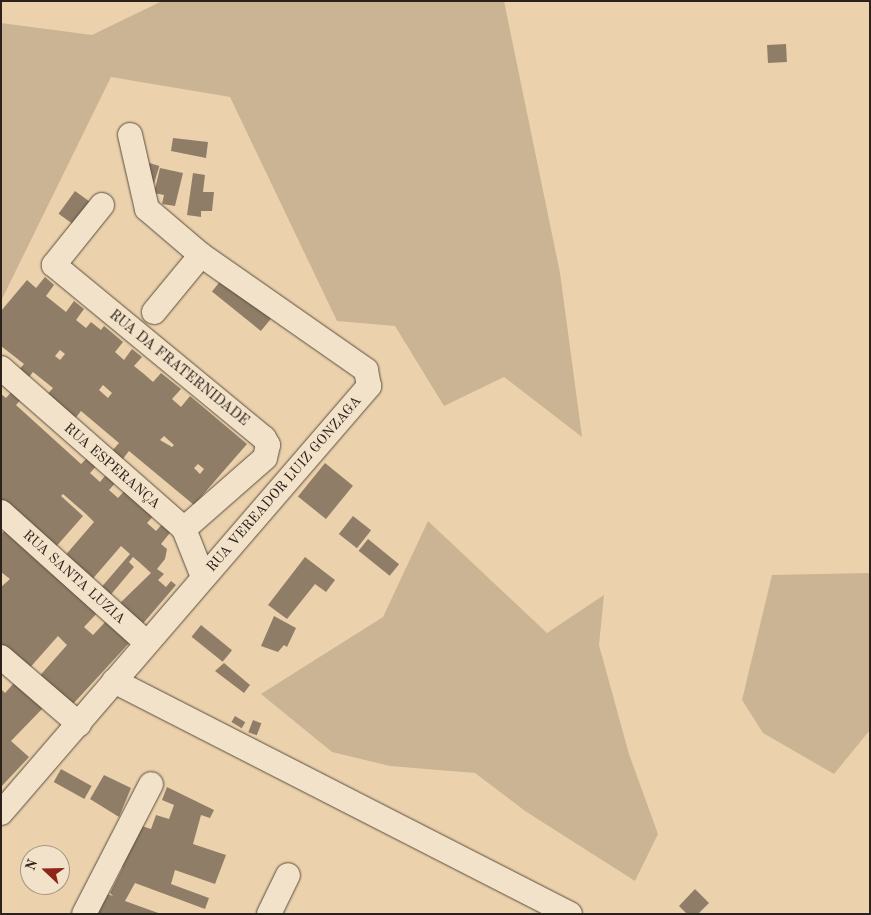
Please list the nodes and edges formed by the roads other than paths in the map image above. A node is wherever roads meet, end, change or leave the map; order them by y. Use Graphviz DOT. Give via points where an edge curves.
graph roads {
  1 [pos="130,135"];
  2 [pos="102,205"];
  3 [pos="201,255"];
  4 [pos="154,312"];
  5 [pos="1,368"];
  6 [pos="1,512"];
  7 [pos="184,529"];
  8 [pos="203,577"];
  9 [pos="146,642"];
  10 [pos="1,657"];
  11 [pos="114,681"];
  12 [pos="79,724"];
  13 [pos="151,784"];
  14 [pos="3,808"];
  15 [pos="288,875"];
  16 [pos="84,914"];
  17 [pos="269,914"];
  18 [pos="570,914"];
  1 -- 3 [label="street, RUA VEREADOR LUIZ GONZAGA" via="147,209"];
  2 -- 7 [label="street, RUA DA FRATERNIDADE" via="54,265 264,438 268,445 265,458"];
  3 -- 4 [label="street"];
  3 -- 8 [label="street, RUA VEREADOR LUIZ GONZAGA" via="366,370 370,380 369,386"];
  5 -- 7 [label="street, RUA ESPERANÇA"];
  6 -- 9 [label="street, RUA SANTA LUZIA"];
  7 -- 8 [label="street, RUA ESPERANÇA"];
  8 -- 9 [label="street, RUA VEREADOR LUIZ GONZAGA"];
  9 -- 11 [label="street, RUA VEREADOR LUIZ GONZAGA"];
  10 -- 12 [label="street"];
  11 -- 12 [label="street, RUA VEREADOR LUIZ GONZAGA"];
  11 -- 18 [label="street" via="511,887"];
  12 -- 14 [label="street, RUA VEREADOR LUIZ GONZAGA"];
  13 -- 16 [label="street"];
  15 -- 17 [label="street"];
}
